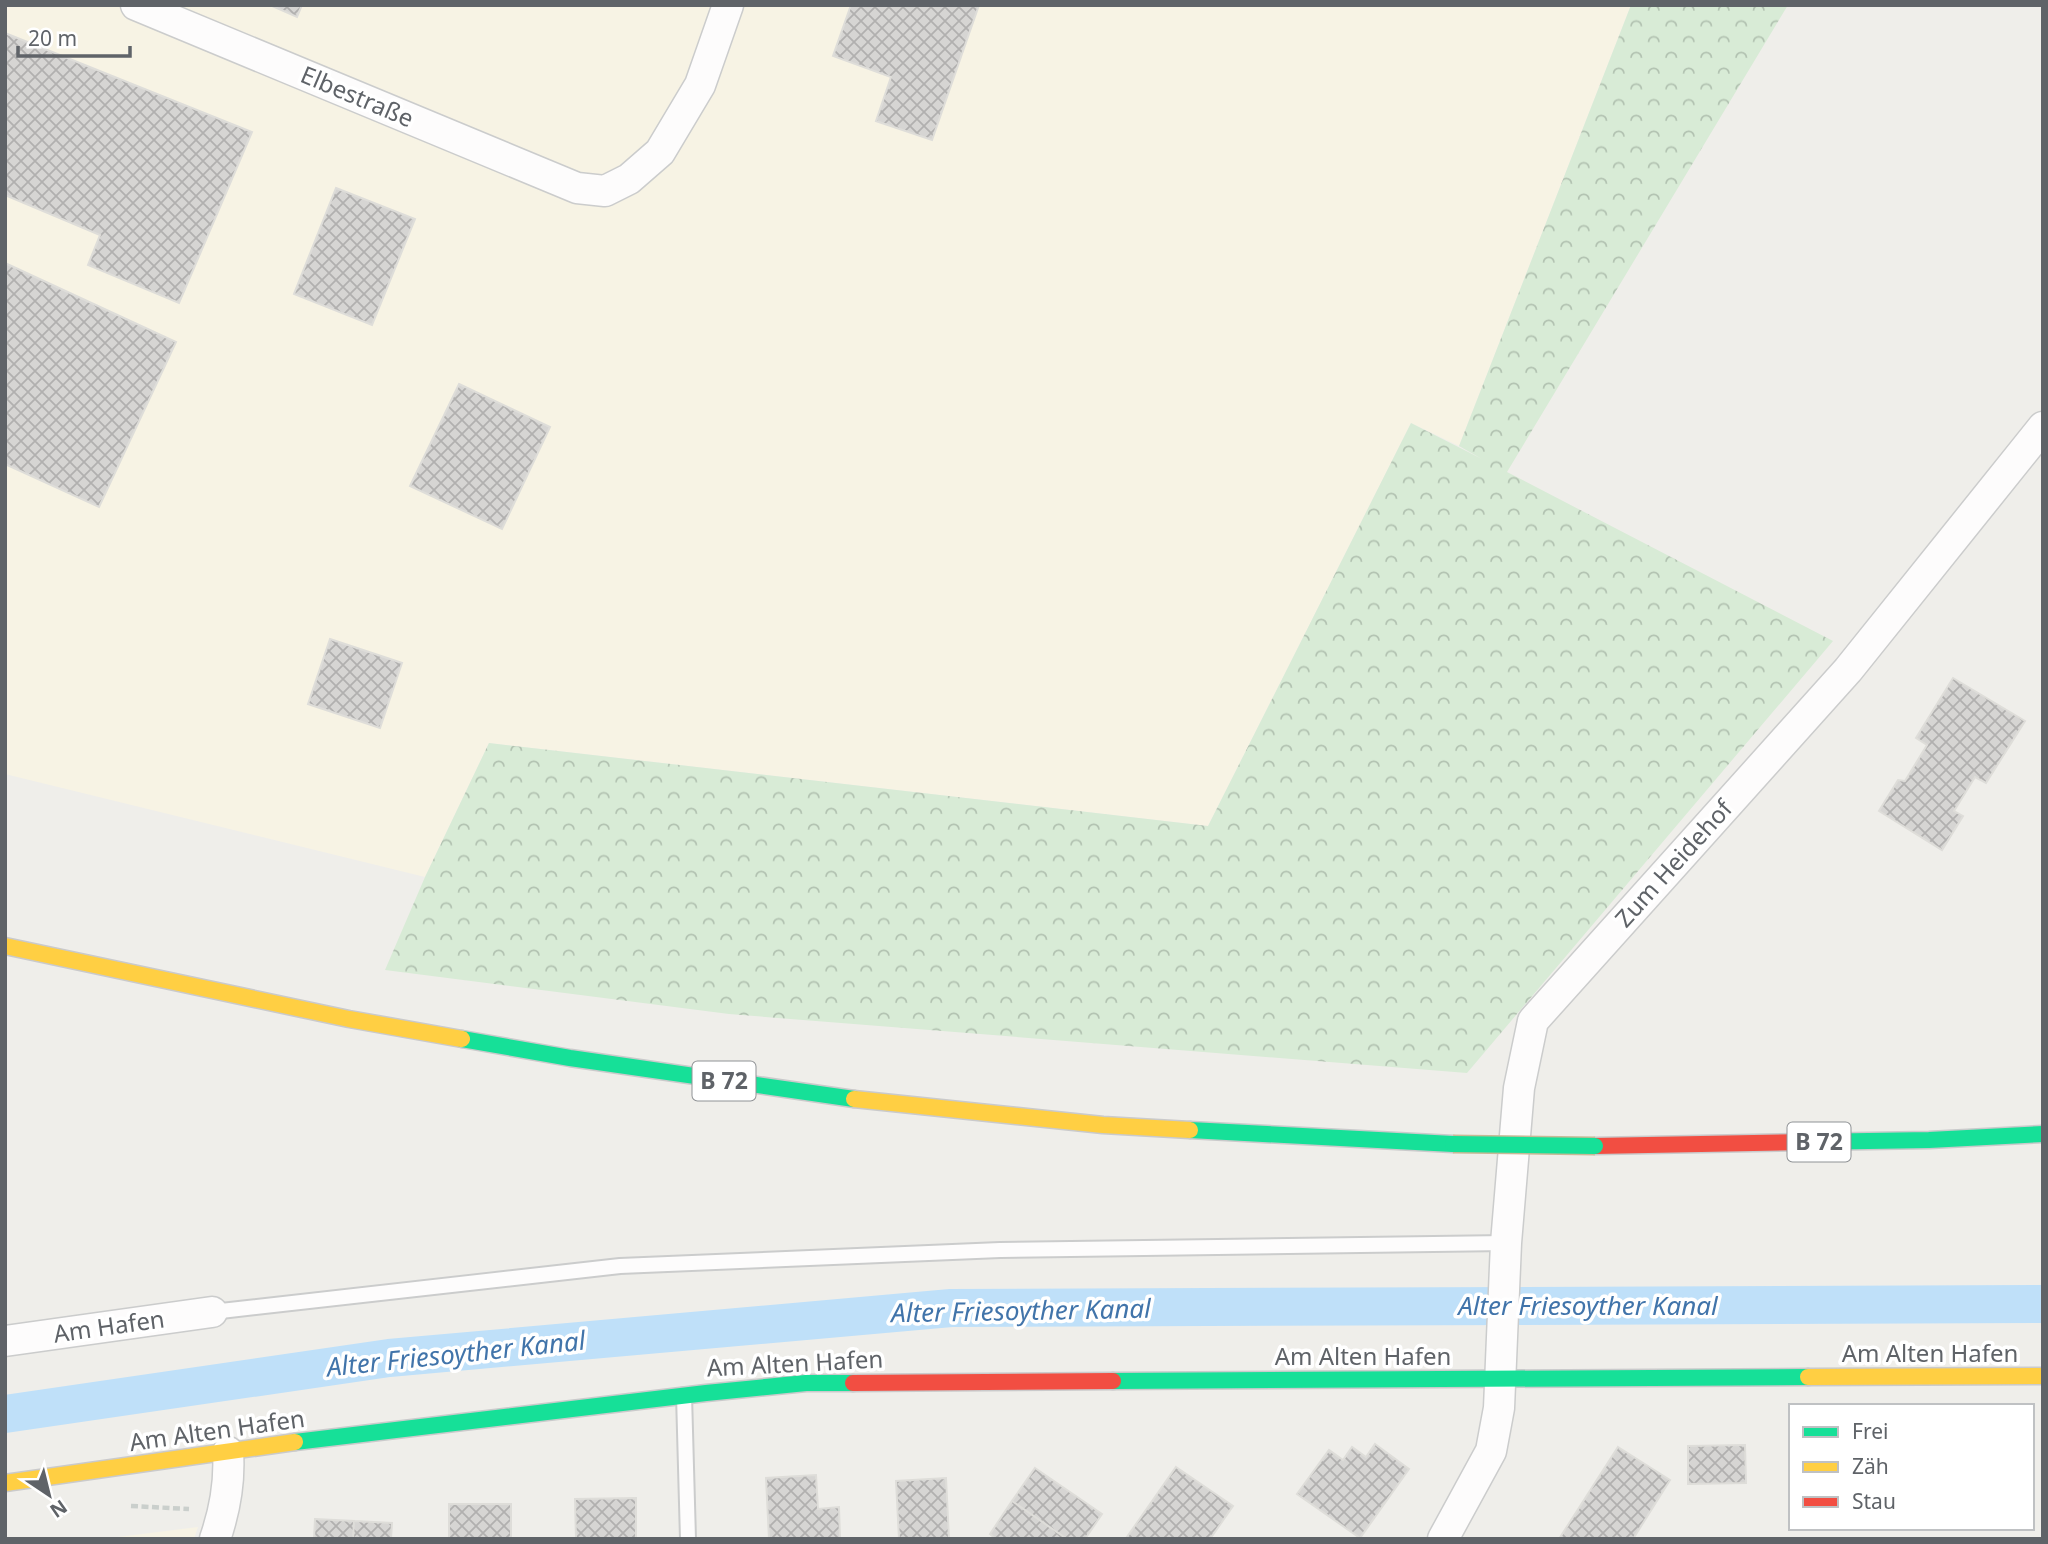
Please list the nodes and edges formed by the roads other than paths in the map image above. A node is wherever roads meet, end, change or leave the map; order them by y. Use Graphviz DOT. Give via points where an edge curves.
graph roads {
  1 [pos="136,5"];
  2 [pos="728,5"];
  3 [pos="2043,427"];
  4 [pos="5,946"];
  5 [pos="2043,1134"];
  6 [pos="1506,1243"];
  7 [pos="212,1312"];
  8 [pos="5,1341"];
  9 [pos="2043,1376"];
  10 [pos="1500,1379"];
  11 [pos="684,1394"];
  12 [pos="228,1452"];
  13 [pos="5,1483"];
  14 [pos="219,1525"];
  15 [pos="688,1539"];
  16 [pos="1443,1539"];
  1 -- 2 [label="street, Elbestraße" via="577,188 606,191 629,179 660,152 699,85"];
  3 -- 6 [label="street, Zum Heidehof" via="1848,670 1533,1021 1519,1088"];
  4 -- 5 [label="main road, B 72, bridge" via="349,1019 570,1058 842,1098 1103,1125 1453,1144 1595,1146"];
  6 -- 7 [label="lane" via="1000,1250 620,1266"];
  6 -- 10 [label="street, Zum Heidehof"];
  7 -- 8 [label="street, Am Hafen"];
  9 -- 10 [label="main road, Am Alten Hafen"];
  10 -- 11 [label="main road, Am Alten Hafen" via="806,1383"];
  10 -- 16 [label="street, Zum Heidehof" via="1491,1451"];
  11 -- 12 [label="main road, Am Alten Hafen"];
  11 -- 15 [label="lane, Am Alten Hafen"];
  12 -- 13 [label="main road, Am Alten Hafen"];
  12 -- 14 [label="street" via="229,1475"];
}
